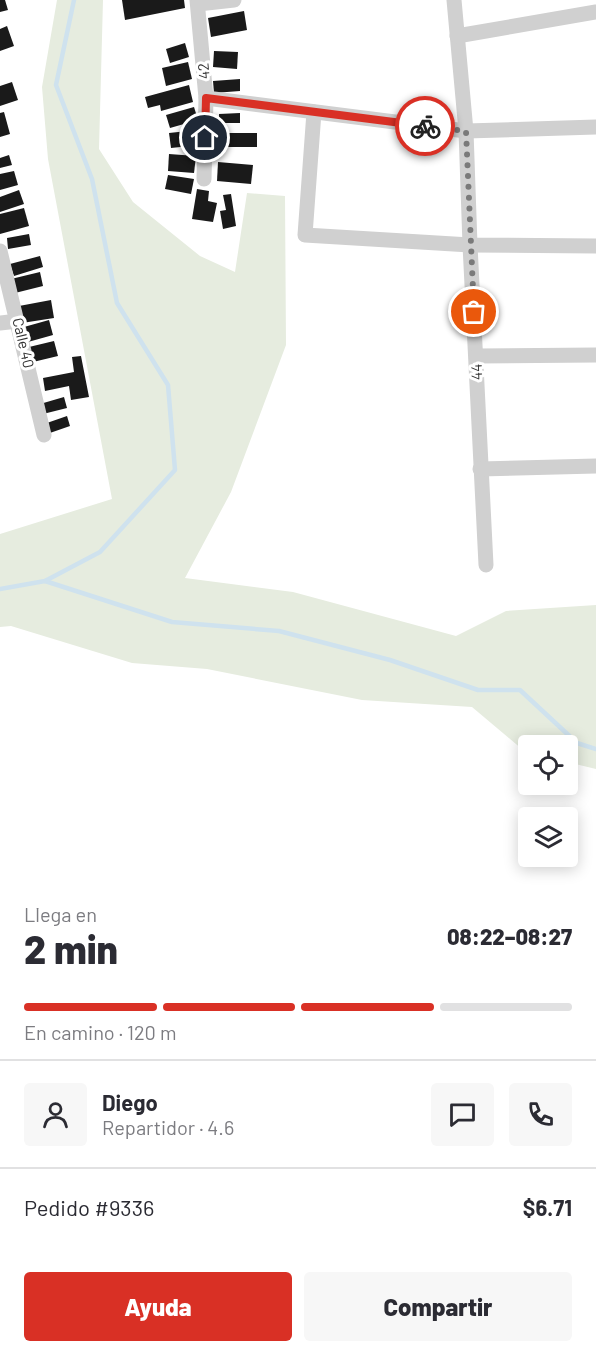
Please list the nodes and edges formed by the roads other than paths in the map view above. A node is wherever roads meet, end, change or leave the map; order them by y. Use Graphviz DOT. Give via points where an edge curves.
graph roads {
  1 [pos="234,0"];
  2 [pos="454,0"];
  3 [pos="197,2"];
  4 [pos="596,12"];
  5 [pos="457,36"];
  6 [pos="206,98"];
  7 [pos="315,112"];
  8 [pos="596,127"];
  9 [pos="466,131"];
  10 [pos="204,178"];
  11 [pos="470,245"];
  12 [pos="596,246"];
  13 [pos="0,251"];
  14 [pos="18,321"];
  15 [pos="0,323"];
  16 [pos="596,355"];
  17 [pos="477,356"];
  18 [pos="44,435"];
  19 [pos="596,466"];
  20 [pos="480,469"];
  21 [pos="486,565"];
  1 -- 3 [label="street"];
  2 -- 5 [label="street, 44"];
  3 -- 6 [label="street, 42"];
  4 -- 5 [label="street"];
  5 -- 9 [label="street, 44"];
  6 -- 7 [label="street"];
  6 -- 10 [label="street, 42"];
  7 -- 9 [label="street"];
  7 -- 11 [label="street" via="305,235"];
  8 -- 9 [label="street"];
  9 -- 11 [label="street, 44"];
  11 -- 12 [label="street"];
  11 -- 17 [label="street, 44"];
  13 -- 14 [label="street, Calle 40"];
  14 -- 15 [label="street"];
  14 -- 18 [label="street, Calle 40"];
  16 -- 17 [label="street"];
  17 -- 20 [label="street, 44"];
  19 -- 20 [label="street"];
  20 -- 21 [label="street, 44"];
}
